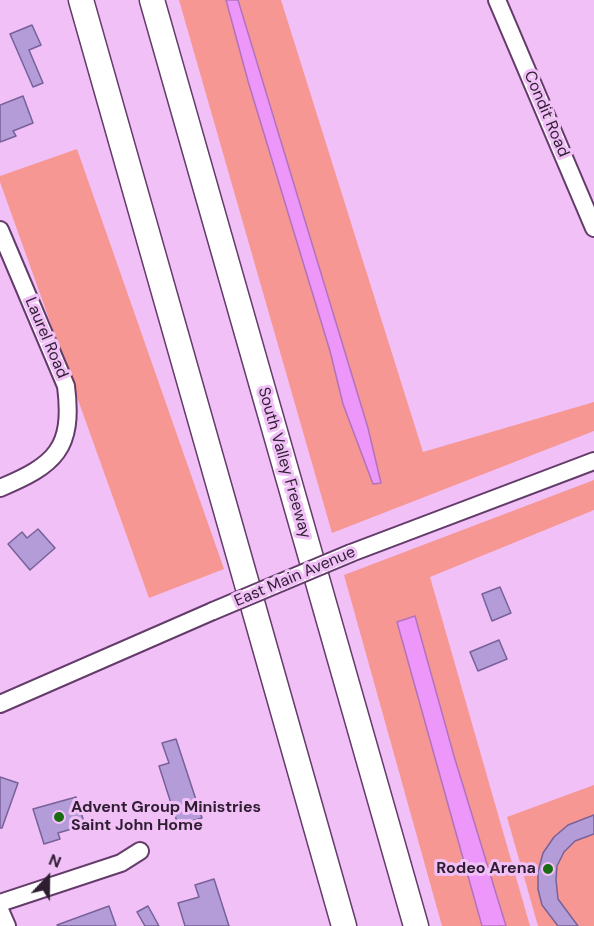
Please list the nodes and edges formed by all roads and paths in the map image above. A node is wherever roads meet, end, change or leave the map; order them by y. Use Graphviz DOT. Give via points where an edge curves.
graph roads {
  1 [pos="81,0"];
  2 [pos="152,0"];
  3 [pos="497,0"];
  4 [pos="594,228"];
  5 [pos="0,230"];
  6 [pos="594,461"];
  7 [pos="0,488"];
  8 [pos="0,704"];
  9 [pos="140,850"];
  10 [pos="0,903"];
  11 [pos="0,910"];
  12 [pos="7,926"];
  13 [pos="344,926"];
  14 [pos="416,926"];
  1 -- 13 [label="highway"];
  2 -- 14 [label="highway, South Valley Freeway"];
  3 -- 4 [label="street, Condit Road"];
  5 -- 7 [label="street, Laurel Road" via="66,386 69,410 65,436 54,456 33,474"];
  6 -- 8 [label="street, East Main Avenue, bridge" via="351,553"];
  9 -- 10 [label="street" via="122,863"];
  11 -- 12 [label="street"];
}
